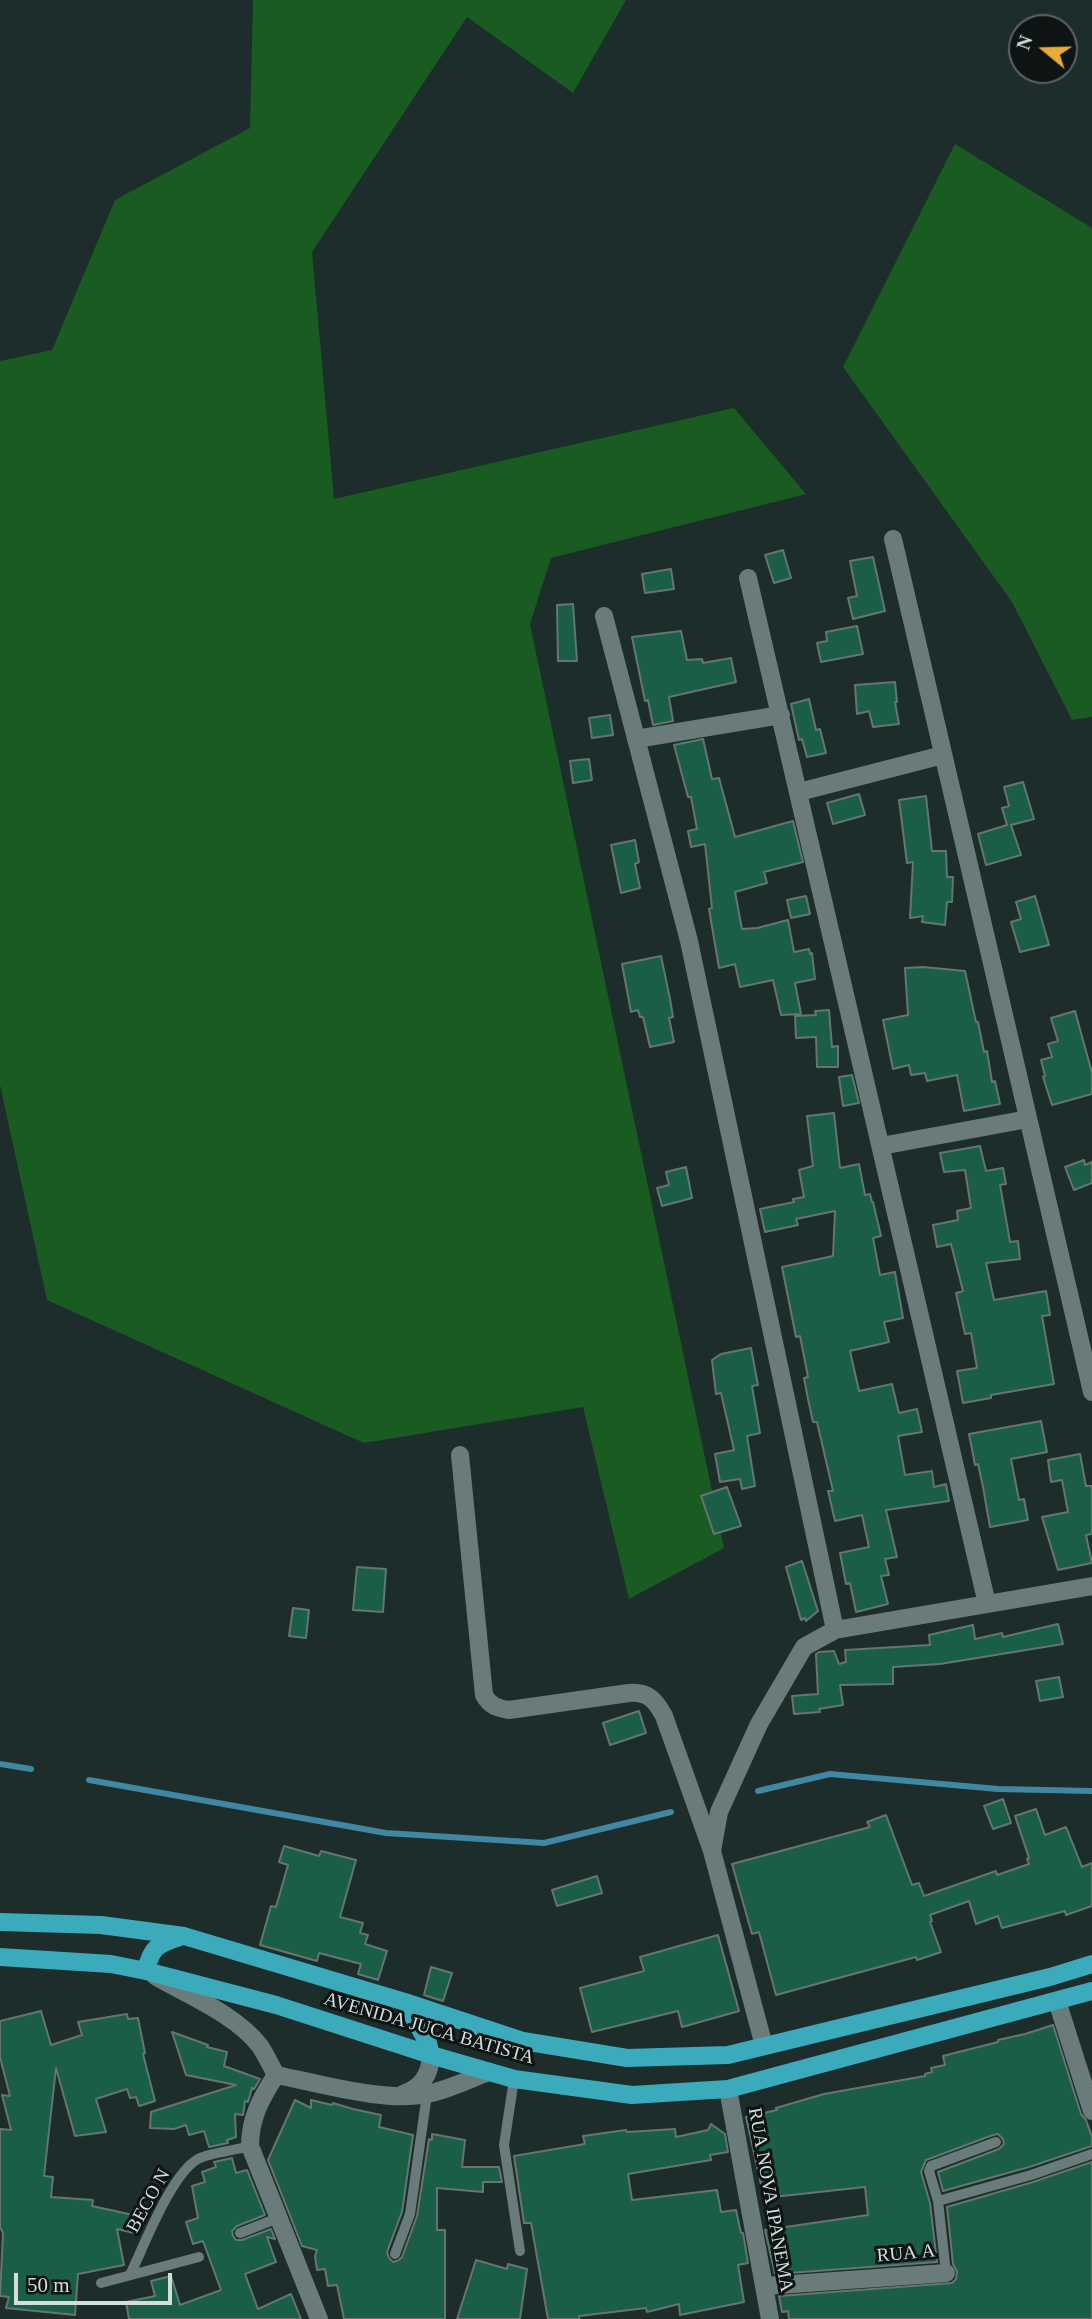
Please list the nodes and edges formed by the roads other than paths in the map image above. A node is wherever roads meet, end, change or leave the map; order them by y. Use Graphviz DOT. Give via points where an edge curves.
graph roads {
  1 [pos="893,539"];
  2 [pos="748,578"];
  3 [pos="604,616"];
  4 [pos="781,715"];
  5 [pos="636,739"];
  6 [pos="943,755"];
  7 [pos="799,792"];
  8 [pos="1028,1119"];
  9 [pos="881,1146"];
  10 [pos="1092,1392"];
  11 [pos="460,1455"];
  12 [pos="1092,1586"];
  13 [pos="987,1604"];
  14 [pos="835,1630"];
  15 [pos="712,1852"];
  16 [pos="0,1922"];
  17 [pos="184,1936"];
  18 [pos="0,1957"];
  19 [pos="1092,1965"];
  20 [pos="146,1971"];
  21 [pos="1092,1992"];
  22 [pos="1057,2001"];
  23 [pos="405,2002"];
  24 [pos="765,2046"];
  25 [pos="431,2055"];
  26 [pos="489,2072"];
  27 [pos="276,2075"];
  28 [pos="514,2079"];
  29 [pos="729,2089"];
  30 [pos="427,2094"];
  31 [pos="400,2096"];
  32 [pos="1092,2111"];
  33 [pos="996,2142"];
  34 [pos="250,2146"];
  35 [pos="1092,2154"];
  36 [pos="938,2201"];
  37 [pos="278,2218"];
  38 [pos="240,2233"];
  39 [pos="520,2251"];
  40 [pos="395,2254"];
  41 [pos="199,2257"];
  42 [pos="946,2273"];
  43 [pos="130,2275"];
  44 [pos="102,2283"];
  45 [pos="765,2286"];
  46 [pos="319,2319"];
  47 [pos="770,2319"];
  1 -- 6 [label="street"];
  2 -- 4 [label="street"];
  3 -- 5 [label="street"];
  4 -- 5 [label="street"];
  4 -- 7 [label="street"];
  5 -- 14 [label="street" via="689,941"];
  6 -- 7 [label="street"];
  6 -- 8 [label="street"];
  7 -- 9 [label="street"];
  8 -- 9 [label="street"];
  8 -- 10 [label="street"];
  9 -- 13 [label="street"];
  11 -- 15 [label="street" via="488,1702 509,1710 639,1692 650,1696 664,1716"];
  12 -- 13 [label="street"];
  13 -- 14 [label="street"];
  14 -- 15 [label="street" via="804,1647 759,1724 719,1812"];
  15 -- 24 [label="street"];
  16 -- 17 [label="main road, AVENIDA JUCA BATISTA" via="101,1925"];
  17 -- 20 [label="main road" via="154,1949"];
  17 -- 23 [label="main road, AVENIDA JUCA BATISTA"];
  18 -- 20 [label="main road, AVENIDA JUCA BATISTA" via="111,1964"];
  19 -- 24 [label="main road, AVENIDA JUCA BATISTA"];
  20 -- 25 [label="main road, AVENIDA JUCA BATISTA" via="276,2005"];
  20 -- 27 [label="street" via="242,2029 259,2046"];
  21 -- 22 [label="main road, AVENIDA JUCA BATISTA"];
  22 -- 29 [label="main road, AVENIDA JUCA BATISTA"];
  22 -- 32 [label="street"];
  23 -- 24 [label="main road, AVENIDA JUCA BATISTA" via="523,2040 627,2058 728,2055"];
  23 -- 25 [label="main road"];
  25 -- 26 [label="main road, AVENIDA JUCA BATISTA"];
  25 -- 31 [label="street" via="428,2076"];
  26 -- 28 [label="main road, AVENIDA JUCA BATISTA"];
  26 -- 30 [label="street"];
  27 -- 31 [label="street"];
  27 -- 34 [label="street" via="252,2121"];
  28 -- 29 [label="main road, AVENIDA JUCA BATISTA" via="632,2095"];
  28 -- 39 [label="lane" via="504,2145"];
  29 -- 45 [label="street, RUA NOVA IPANEMA"];
  30 -- 31 [label="street"];
  30 -- 40 [label="lane" via="410,2214"];
  33 -- 36 [label="lane, RUA A" via="931,2166"];
  34 -- 37 [label="street"];
  34 -- 43 [label="lane, BECO N" via="198,2159 181,2175"];
  35 -- 36 [label="lane"];
  36 -- 42 [label="lane, RUA A"];
  37 -- 38 [label="lane"];
  37 -- 46 [label="street"];
  41 -- 43 [label="lane"];
  42 -- 45 [label="street, RUA A"];
  43 -- 44 [label="lane"];
  45 -- 47 [label="street, RUA NOVA IPANEMA"];
}
